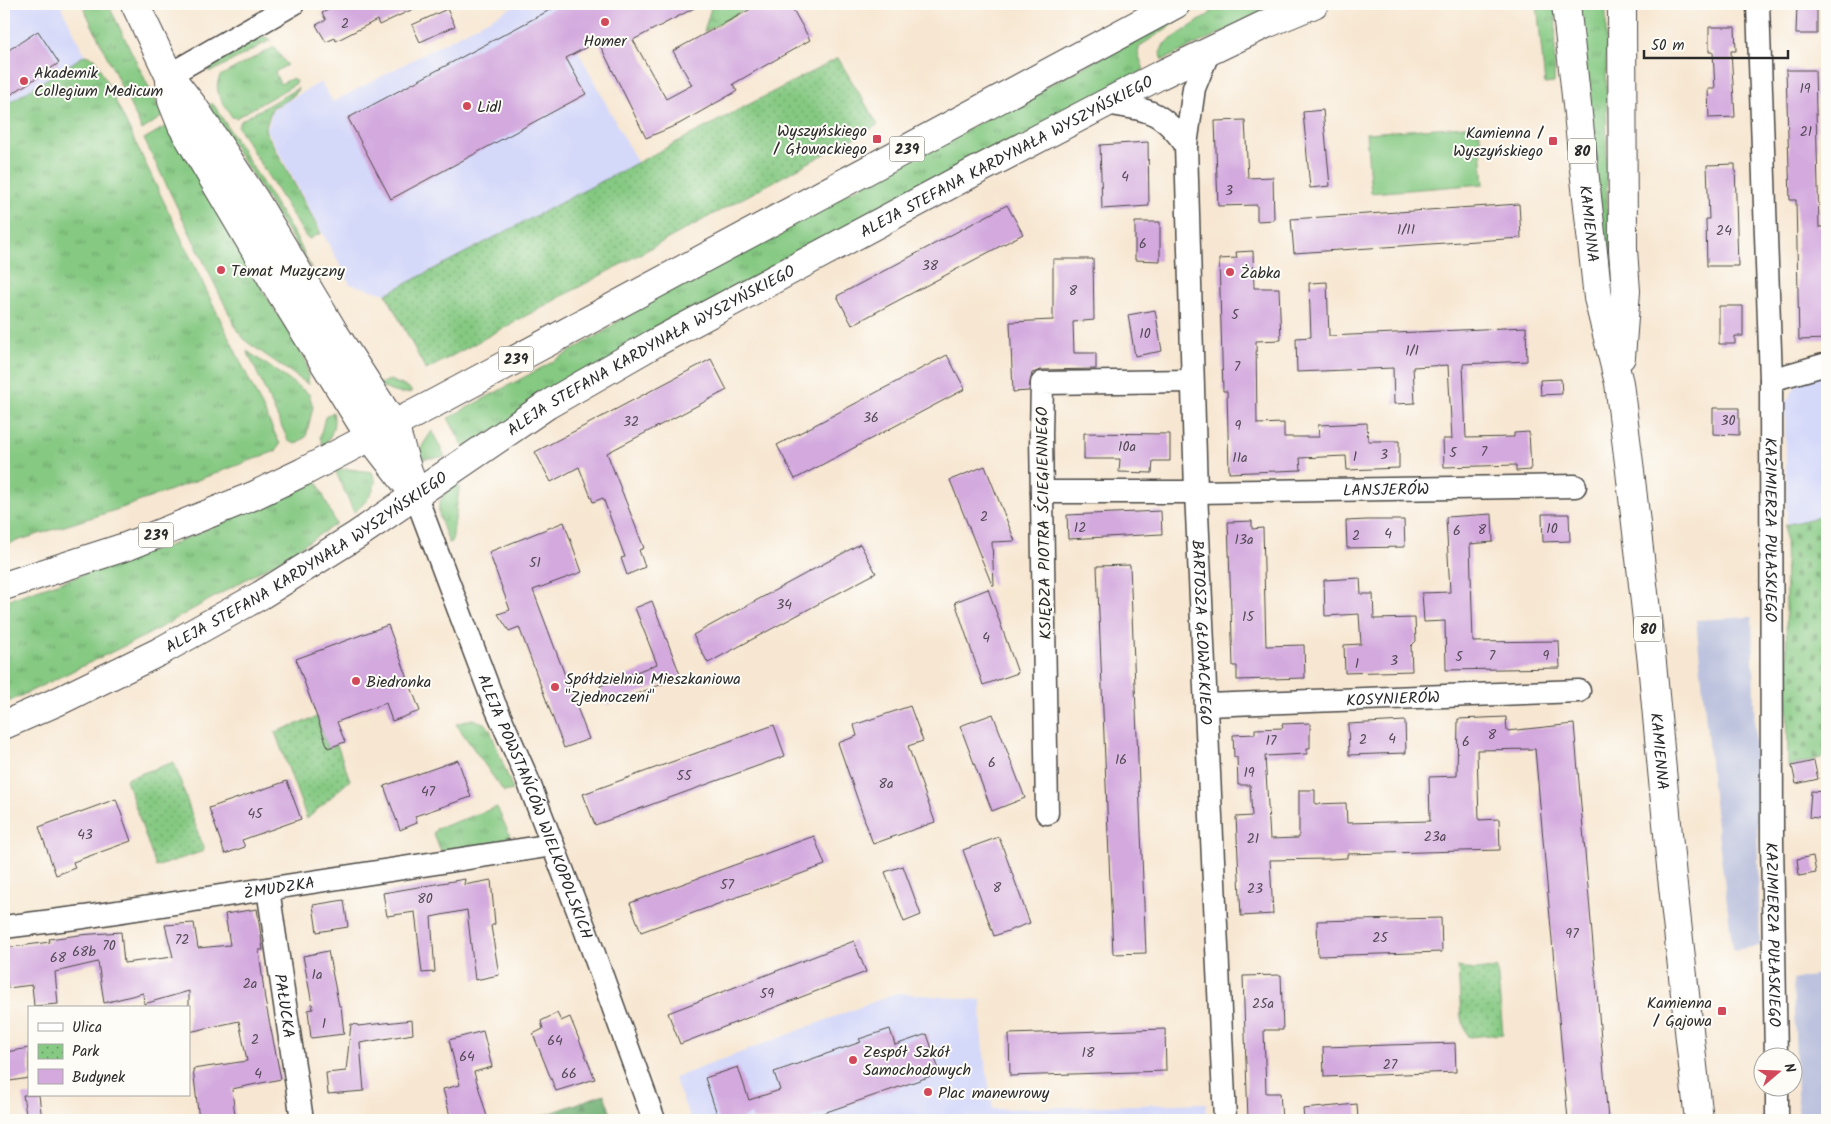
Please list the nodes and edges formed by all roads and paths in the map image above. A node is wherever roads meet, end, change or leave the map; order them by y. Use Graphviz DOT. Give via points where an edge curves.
graph roads {
  1 [pos="135,4"];
  2 [pos="293,4"];
  3 [pos="1176,4"];
  4 [pos="1314,4"];
  5 [pos="1566,4"];
  6 [pos="1622,4"];
  7 [pos="1758,4"];
  8 [pos="1146,13"];
  9 [pos="1209,51"];
  10 [pos="169,75"];
  11 [pos="1106,102"];
  12 [pos="1186,145"];
  13 [pos="1827,364"];
  14 [pos="1771,380"];
  15 [pos="1192,381"];
  16 [pos="1620,383"];
  17 [pos="394,424"];
  18 [pos="370,437"];
  19 [pos="1575,486"];
  20 [pos="1042,492"];
  21 [pos="1196,492"];
  22 [pos="415,494"];
  23 [pos="4,586"];
  24 [pos="1579,692"];
  25 [pos="1207,705"];
  26 [pos="4,725"];
  27 [pos="1047,813"];
  28 [pos="553,845"];
  29 [pos="268,889"];
  30 [pos="4,927"];
  31 [pos="1776,1046"];
  32 [pos="1777,1096"];
  33 [pos="302,1120"];
  34 [pos="654,1120"];
  35 [pos="1225,1120"];
  36 [pos="1699,1120"];
  37 [pos="1778,1120"];
  1 -- 10 [label="main road, ALEJA POWSTAŃCÓW WIELKOPOLSKICH"];
  2 -- 10 [label="street"];
  3 -- 8 [label="main road, 239"];
  4 -- 9 [label="main road, ALEJA STEFANA KARDYNAŁA WYSZYŃSKIEGO"];
  5 -- 16 [label="main road, KAMIENNA / 80" via="1598,298"];
  6 -- 16 [label="main road, KAMIENNA / 80" via="1626,291"];
  7 -- 14 [label="street, KAZIMIERZA PUŁASKIEGO"];
  8 -- 17 [label="main road, 239"];
  9 -- 11 [label="main road, ALEJA STEFANA KARDYNAŁA WYSZYŃSKIEGO"];
  9 -- 12 [label="street, BARTOSZA GŁOWACKIEGO" via="1194,88"];
  10 -- 17 [label="main road, ALEJA POWSTAŃCÓW WIELKOPOLSKICH" via="255,200 335,334"];
  10 -- 18 [label="main road, ALEJA POWSTAŃCÓW WIELKOPOLSKICH" via="172,101 182,126"];
  11 -- 12 [label="street" via="1157,114 1172,126"];
  11 -- 22 [label="main road, ALEJA STEFANA KARDYNAŁA WYSZYŃSKIEGO" via="607,370 547,405"];
  12 -- 15 [label="street, BARTOSZA GŁOWACKIEGO"];
  13 -- 14 [label="street"];
  14 -- 31 [label="street, KAZIMIERZA PUŁASKIEGO"];
  15 -- 20 [label="street, KSIĘDZA PIOTRA ŚCIEGIENNEGO" via="1042,383"];
  15 -- 21 [label="street, BARTOSZA GŁOWACKIEGO"];
  16 -- 36 [label="main road, KAMIENNA / 80"];
  17 -- 18 [label="main road, 239"];
  17 -- 22 [label="main road, ALEJA POWSTAŃCÓW WIELKOPOLSKICH"];
  18 -- 22 [label="main road, ALEJA POWSTAŃCÓW WIELKOPOLSKICH"];
  18 -- 23 [label="main road, 239" via="253,496 128,546"];
  19 -- 21 [label="street, LANSJERÓW"];
  20 -- 21 [label="street, LANSJERÓW"];
  20 -- 27 [label="street, KSIĘDZA PIOTRA ŚCIEGIENNEGO"];
  21 -- 25 [label="street, BARTOSZA GŁOWACKIEGO"];
  22 -- 26 [label="main road, ALEJA STEFANA KARDYNAŁA WYSZYŃSKIEGO" via="261,595 159,652"];
  22 -- 28 [label="street, ALEJA POWSTAŃCÓW WIELKOPOLSKICH" via="494,703"];
  24 -- 25 [label="street, KOSYNIERÓW"];
  25 -- 35 [label="street, BARTOSZA GŁOWACKIEGO"];
  28 -- 29 [label="street, ŻMUDZKA"];
  28 -- 34 [label="street, ALEJA POWSTAŃCÓW WIELKOPOLSKICH"];
  29 -- 30 [label="street, ŻMUDZKA"];
  29 -- 33 [label="street, PAŁUCKA"];
  32 -- 37 [label="street"];
}
